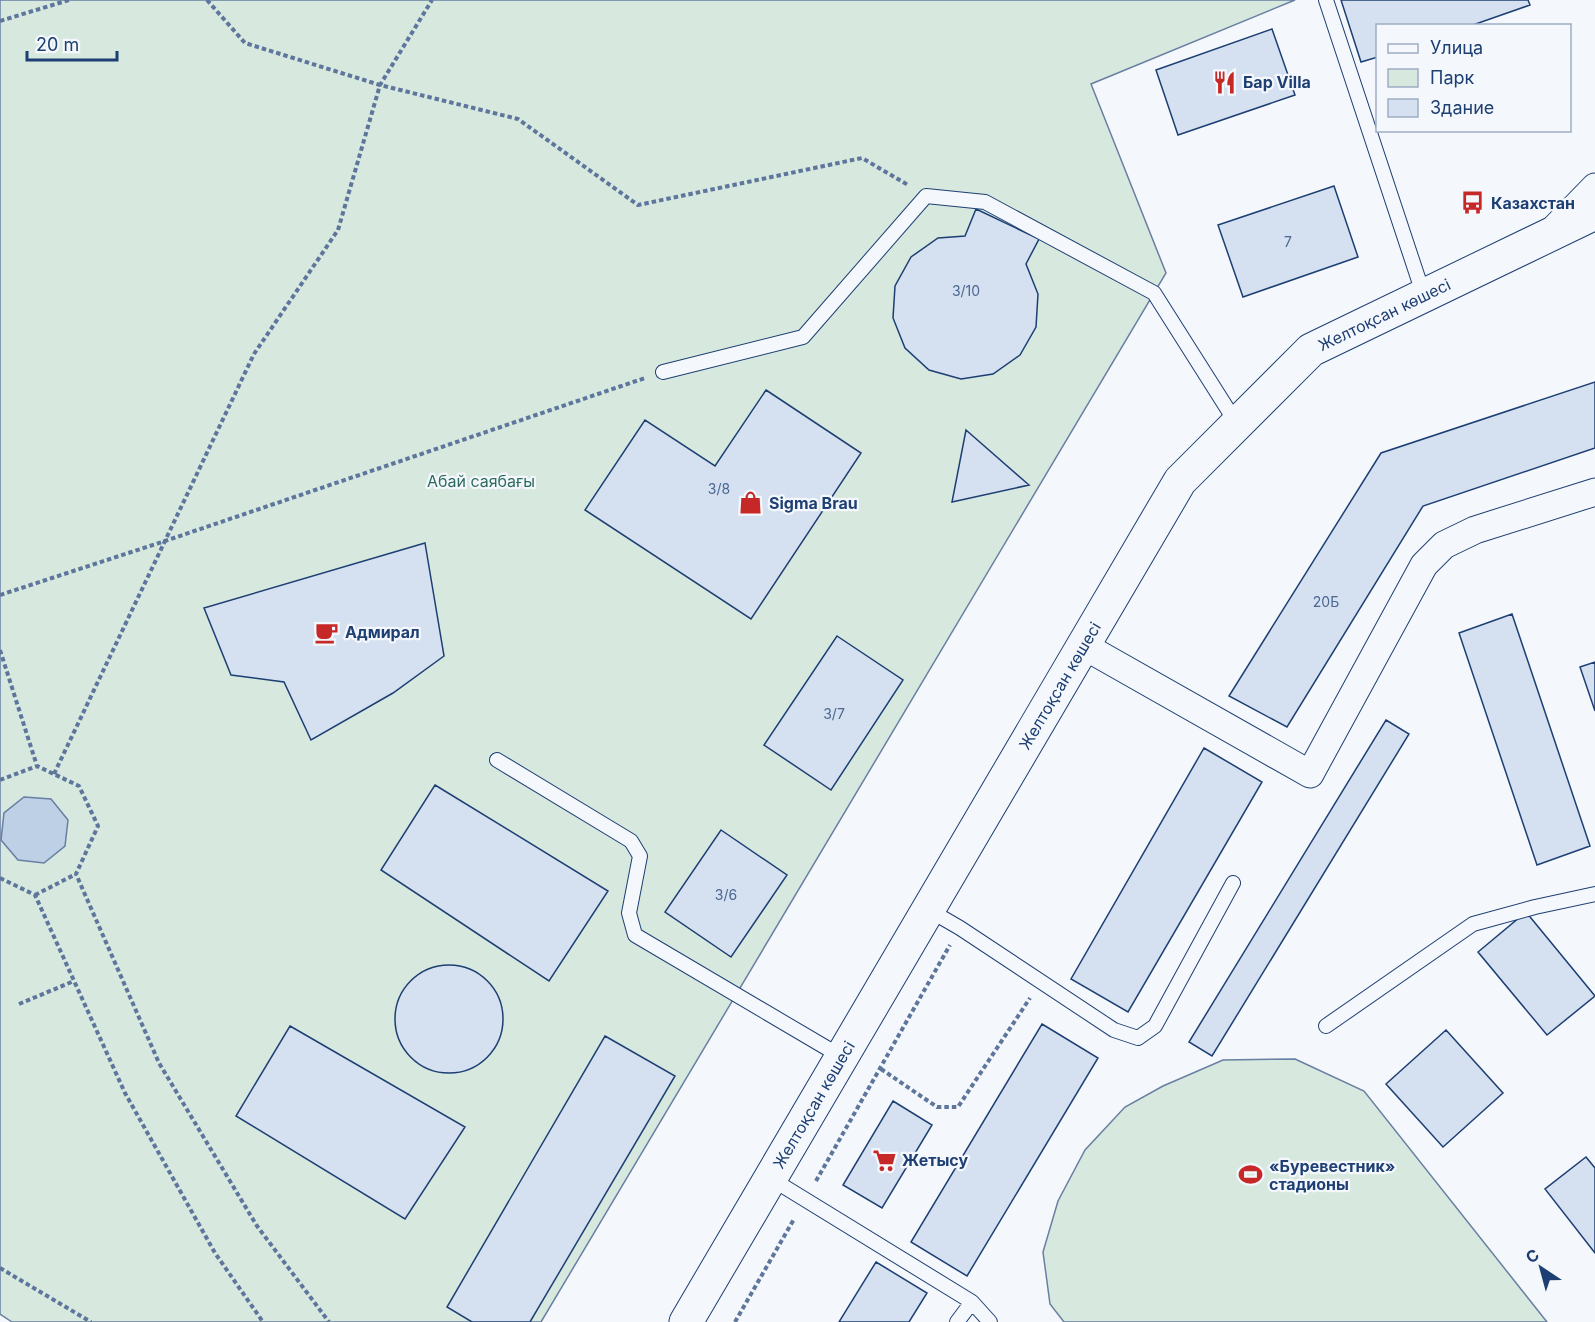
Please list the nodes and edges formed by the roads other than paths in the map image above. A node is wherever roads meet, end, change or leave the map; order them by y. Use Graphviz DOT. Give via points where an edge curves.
graph roads {
  1 [pos="1326,0"];
  2 [pos="1595,187"];
  3 [pos="1595,213"];
  4 [pos="1546,237"];
  5 [pos="1424,296"];
  6 [pos="663,372"];
  7 [pos="1237,424"];
  8 [pos="1595,492"];
  9 [pos="1084,646"];
  10 [pos="497,760"];
  11 [pos="1233,882"];
  12 [pos="1595,894"];
  13 [pos="929,910"];
  14 [pos="1326,1026"];
  15 [pos="842,1057"];
  16 [pos="770,1178"];
  17 [pos="972,1302"];
  18 [pos="686,1322"];
  19 [pos="957,1322"];
  20 [pos="990,1322"];
  1 -- 5 [label="lane"];
  2 -- 4 [label="street"];
  3 -- 4 [label="main road, Желтоқсан көшесі"];
  4 -- 5 [label="main road, Желтоқсан көшесі"];
  5 -- 7 [label="main road, Желтоқсан көшесі" via="1311,350"];
  6 -- 7 [label="lane" via="803,337 926,196 985,202 1154,293"];
  7 -- 9 [label="main road, Желтоқсан көшесі" via="1180,481"];
  8 -- 9 [label="street" via="1475,530 1444,545 1424,565 1310,774"];
  9 -- 13 [label="main road, Желтоқсан көшесі"];
  10 -- 15 [label="lane" via="631,841 640,856 629,913 635,935"];
  11 -- 13 [label="lane" via="1155,1026 1138,1038 1114,1030"];
  12 -- 14 [label="lane" via="1473,924"];
  13 -- 15 [label="main road, Желтоқсан көшесі"];
  15 -- 16 [label="main road, Желтоқсан көшесі"];
  16 -- 17 [label="lane"];
  16 -- 18 [label="main road, Желтоқсан көшесі"];
  17 -- 19 [label="lane"];
  17 -- 20 [label="lane"];
}
